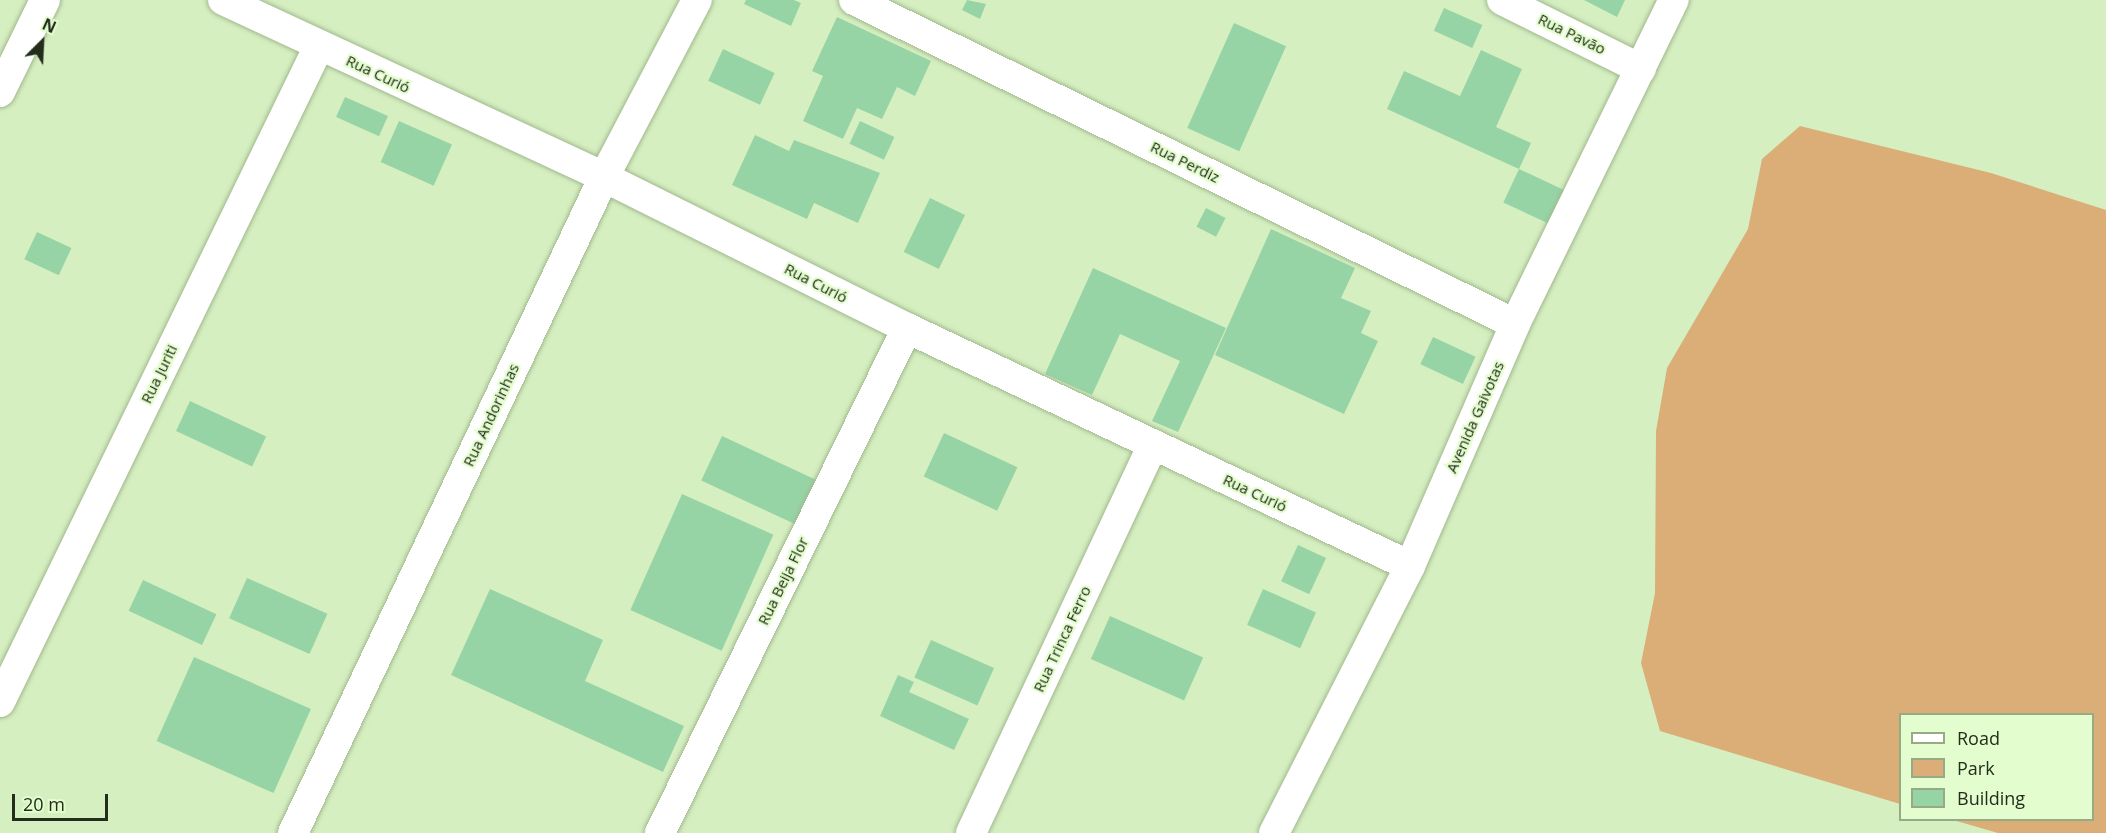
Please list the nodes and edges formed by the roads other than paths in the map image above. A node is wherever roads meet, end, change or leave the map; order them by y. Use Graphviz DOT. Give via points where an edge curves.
graph roads {
  1 [pos="45,0"];
  2 [pos="223,0"];
  3 [pos="697,0"];
  4 [pos="854,0"];
  5 [pos="1502,0"];
  6 [pos="1674,0"];
  7 [pos="319,46"];
  8 [pos="1641,69"];
  9 [pos="0,92"];
  10 [pos="604,177"];
  11 [pos="1515,324"];
  12 [pos="907,328"];
  13 [pos="1153,445"];
  14 [pos="1410,566"];
  15 [pos="0,702"];
  16 [pos="293,833"];
  17 [pos="660,833"];
  18 [pos="971,833"];
  19 [pos="1274,833"];
  1 -- 9 [label="street"];
  2 -- 7 [label="street, Rua Curió"];
  3 -- 10 [label="street, Rua Andorinhas"];
  4 -- 11 [label="street, Rua Perdiz"];
  5 -- 8 [label="street, Rua Pavão"];
  6 -- 8 [label="street, Avenida Gaivotas"];
  7 -- 10 [label="street, Rua Curió"];
  7 -- 15 [label="street, Rua Juriti"];
  8 -- 11 [label="street, Avenida Gaivotas"];
  10 -- 12 [label="street, Rua Curió"];
  10 -- 16 [label="street, Rua Andorinhas"];
  11 -- 14 [label="street, Avenida Gaivotas"];
  12 -- 13 [label="street, Rua Curió"];
  12 -- 17 [label="street, Rua Beija Flor"];
  13 -- 14 [label="street, Rua Curió"];
  13 -- 18 [label="street, Rua Trinca Ferro"];
  14 -- 19 [label="street, Avenida Gaivotas"];
}
